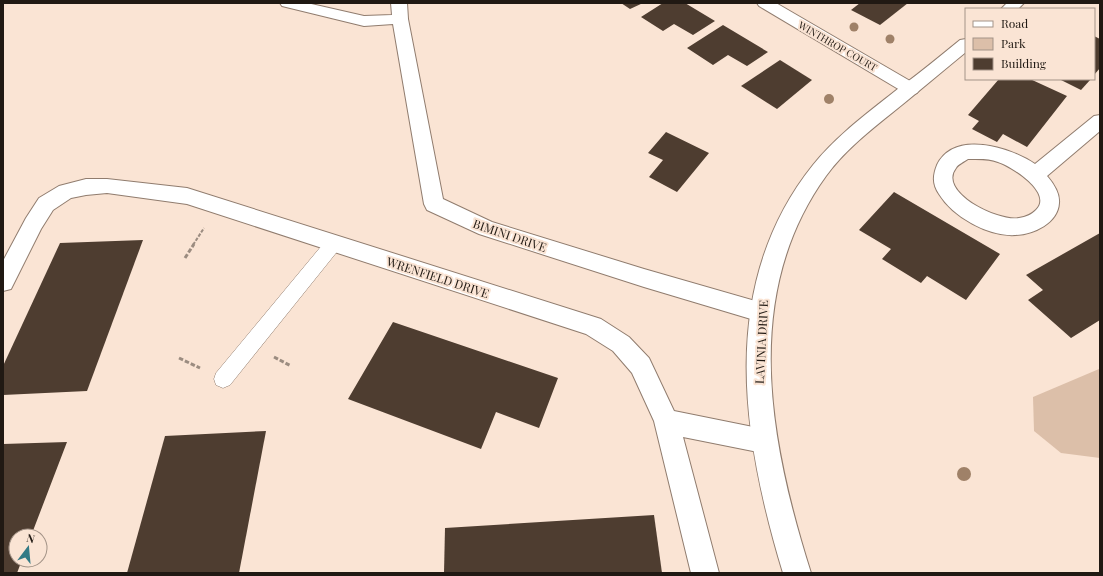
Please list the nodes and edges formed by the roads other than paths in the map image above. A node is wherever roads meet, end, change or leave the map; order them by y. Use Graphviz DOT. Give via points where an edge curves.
graph roads {
  1 [pos="288,3"];
  2 [pos="765,3"];
  3 [pos="399,11"];
  4 [pos="965,45"];
  5 [pos="911,88"];
  6 [pos="1100,121"];
  7 [pos="1035,175"];
  8 [pos="334,244"];
  9 [pos="3,282"];
  10 [pos="761,312"];
  11 [pos="223,379"];
  12 [pos="666,421"];
  13 [pos="763,441"];
  14 [pos="705,573"];
  15 [pos="797,573"];
  1 -- 3 [label="street" via="364,21"];
  2 -- 5 [label="street, WINTHROP COURT"];
  3 -- 10 [label="street, BIMINI DRIVE" via="434,204 486,228"];
  4 -- 5 [label="street, LAVINIA DRIVE"];
  5 -- 10 [label="street, LAVINIA DRIVE" via="843,145 819,171 799,199 782,232 769,269"];
  6 -- 7 [label="street"];
  7 -- 7 [label="street" via="1045,187 1049,200 1047,212 1040,221 1026,226 1010,227 972,215 949,195 943,182 943,169 951,158 964,152 986,152 1004,156 1021,164"];
  8 -- 9 [label="street, WRENFIELD DRIVE" via="187,196 107,186 86,187 66,191 46,204"];
  8 -- 11 [label="lane"];
  8 -- 12 [label="street, WRENFIELD DRIVE" via="593,326 621,344 640,366"];
  10 -- 13 [label="street, LAVINIA DRIVE" via="758,389"];
  12 -- 13 [label="street"];
  12 -- 14 [label="street, WRENFIELD DRIVE"];
  13 -- 15 [label="street, LAVINIA DRIVE" via="771,485"];
}
